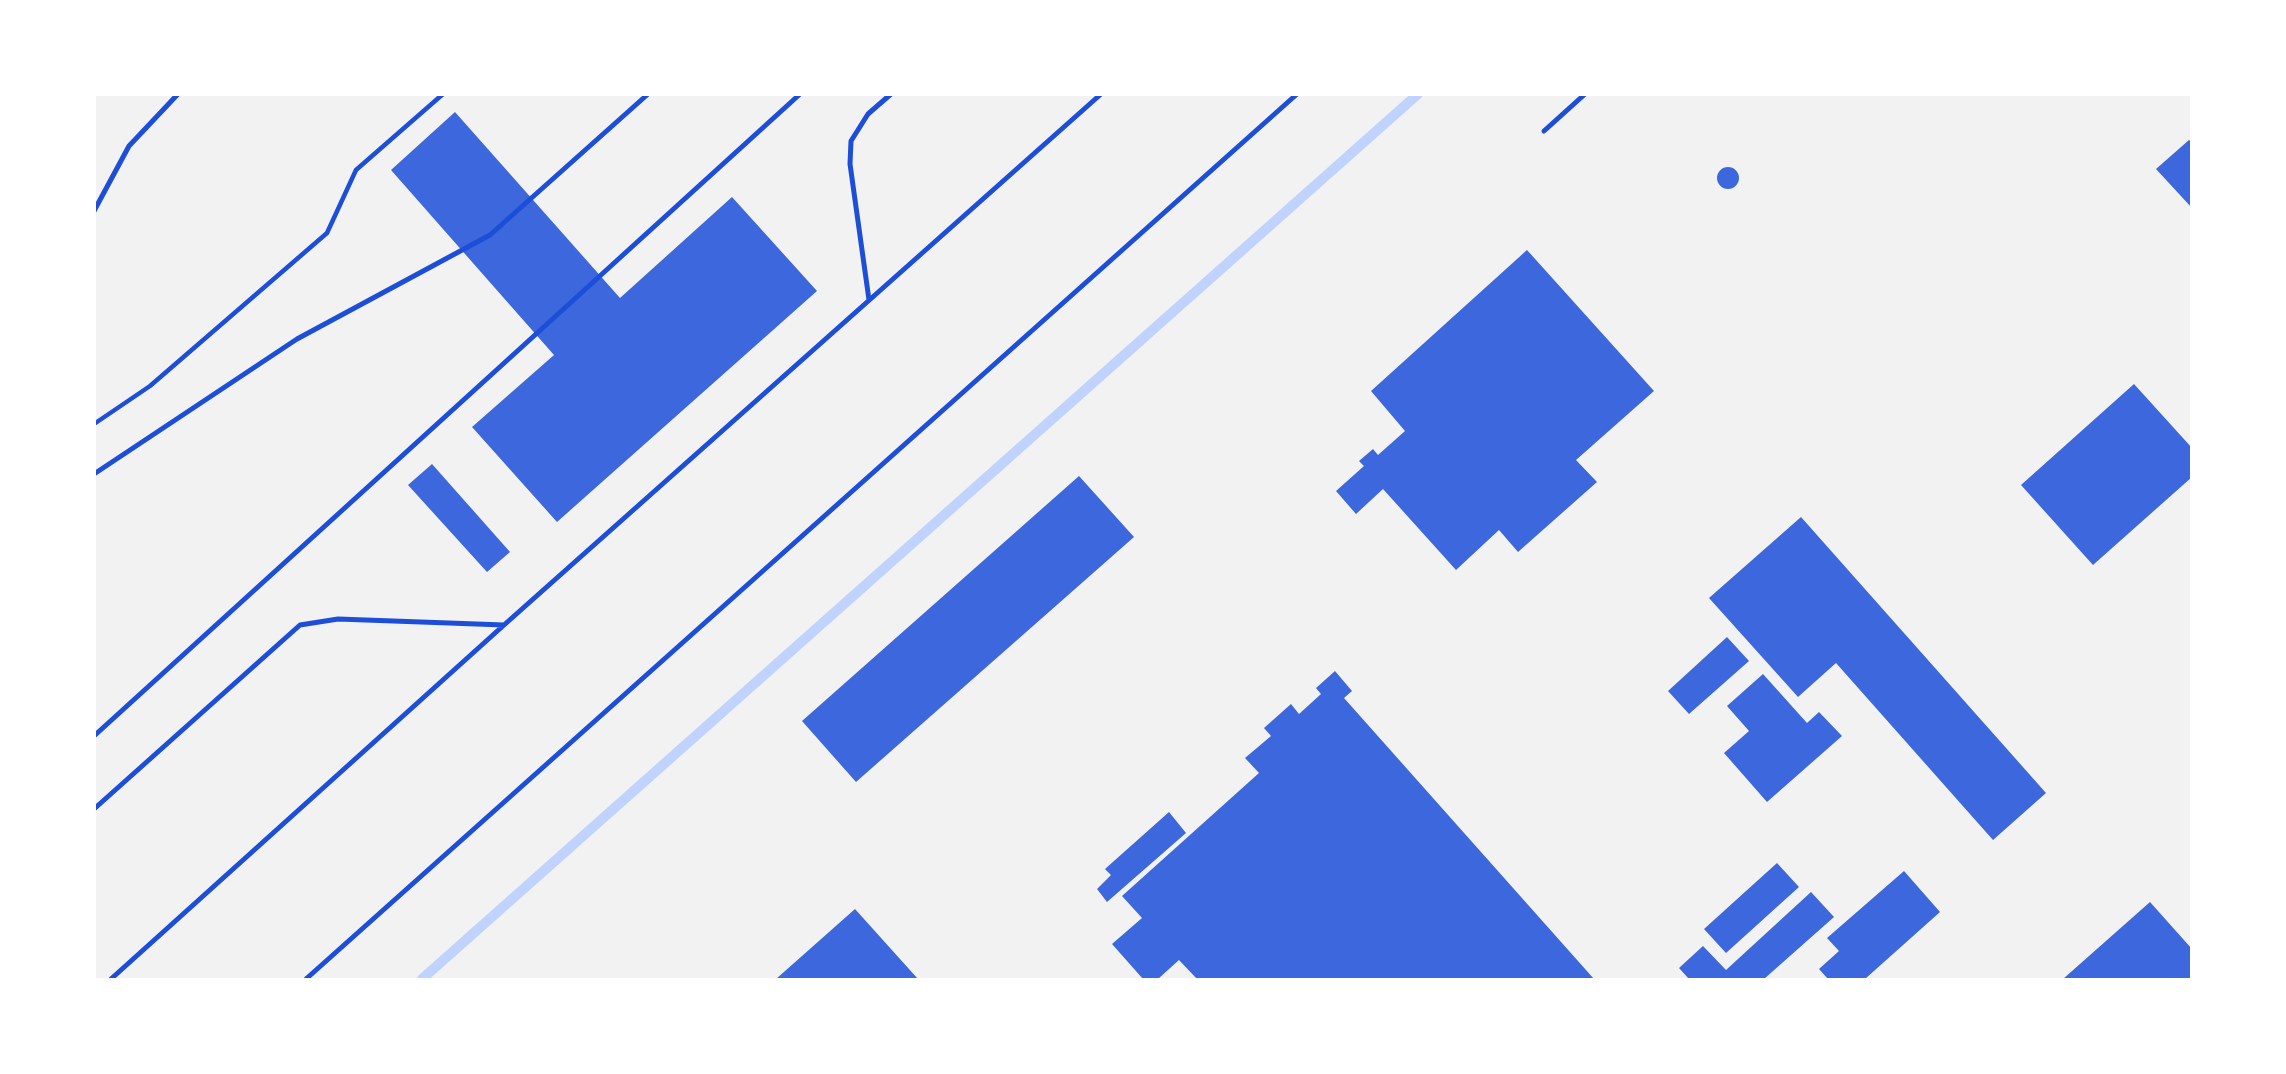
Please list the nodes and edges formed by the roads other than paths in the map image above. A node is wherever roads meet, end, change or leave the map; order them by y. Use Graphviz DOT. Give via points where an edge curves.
graph roads {
  1 [pos="178,94"];
  2 [pos="648,94"];
  3 [pos="800,94"];
  4 [pos="891,94"];
  5 [pos="1101,94"];
  6 [pos="1297,94"];
  7 [pos="1584,94"];
  8 [pos="1544,131"];
  9 [pos="94,211"];
  10 [pos="869,300"];
  11 [pos="94,474"];
  12 [pos="504,625"];
  13 [pos="94,736"];
  14 [pos="94,809"];
  15 [pos="111,979"];
  16 [pos="306,979"];
  1 -- 9 [label="lane" via="129,146"];
  2 -- 11 [label="lane" via="490,235 297,339"];
  3 -- 13 [label="lane"];
  4 -- 10 [label="lane" via="868,114 851,141 850,164"];
  5 -- 10 [label="lane"];
  6 -- 16 [label="lane"];
  7 -- 8 [label="lane"];
  10 -- 12 [label="lane"];
  12 -- 14 [label="lane" via="338,619 300,625"];
  12 -- 15 [label="lane"];
}
